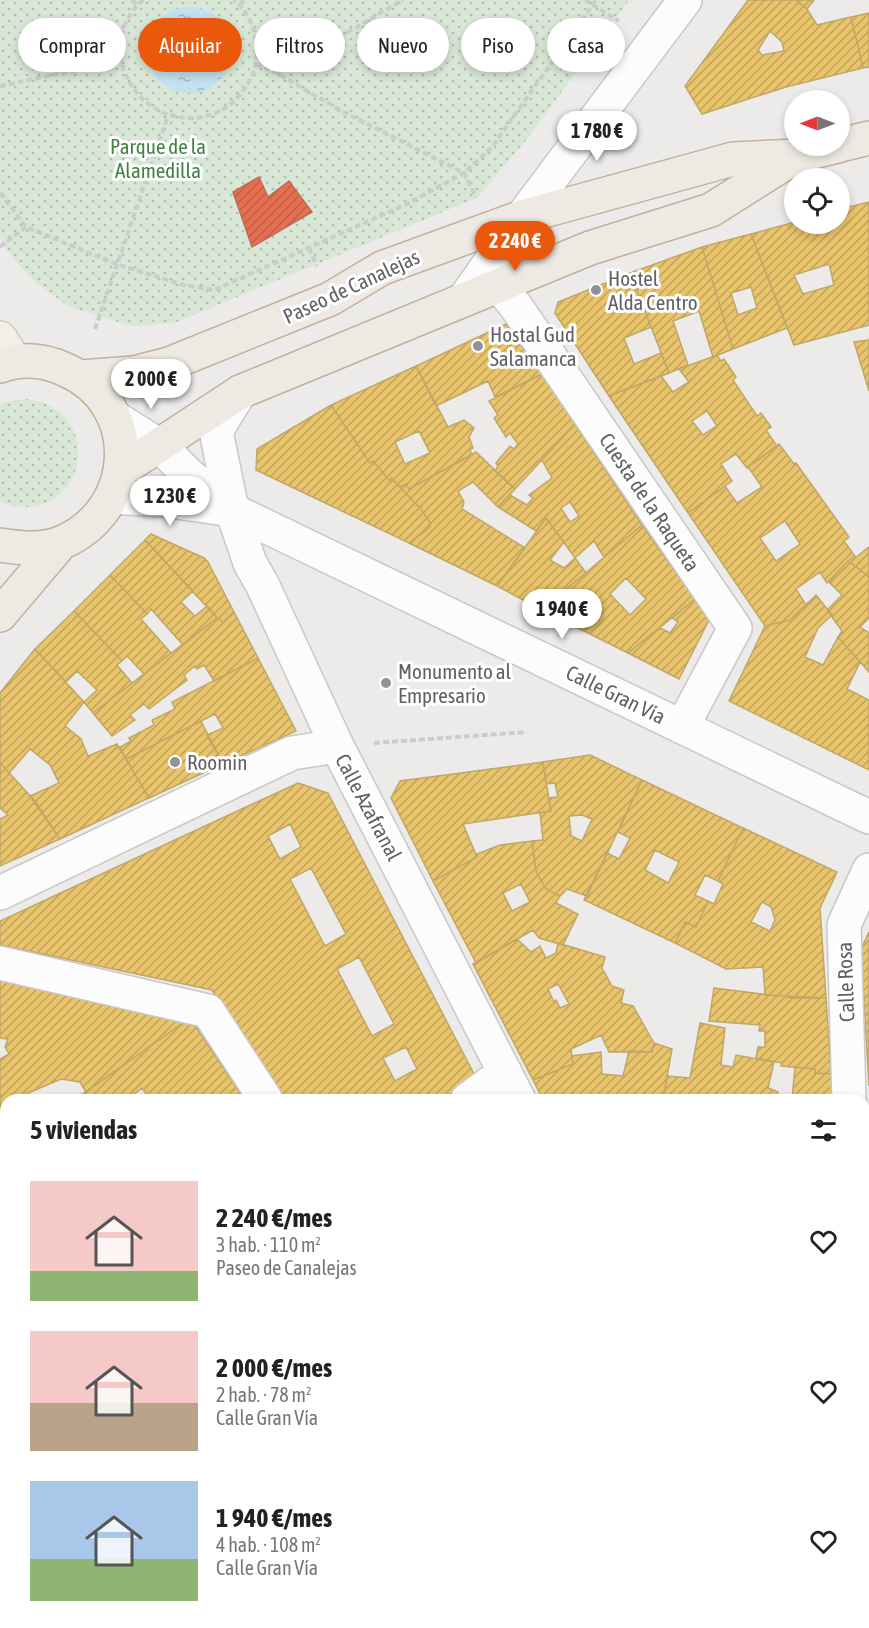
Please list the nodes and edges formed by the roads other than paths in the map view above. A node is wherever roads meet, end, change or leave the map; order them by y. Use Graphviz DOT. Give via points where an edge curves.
graph roads {
  1 [pos="685,0"];
  2 [pos="869,138"];
  3 [pos="850,142"];
  4 [pos="796,156"];
  5 [pos="554,175"];
  6 [pos="574,203"];
  7 [pos="522,217"];
  8 [pos="499,285"];
  9 [pos="465,298"];
  10 [pos="5,355"];
  11 [pos="81,377"];
  12 [pos="240,392"];
  13 [pos="114,417"];
  14 [pos="160,446"];
  15 [pos="116,484"];
  16 [pos="232,510"];
  17 [pos="61,543"];
  18 [pos="0,544"];
  19 [pos="0,615"];
  20 [pos="682,727"];
  21 [pos="337,746"];
  22 [pos="869,817"];
  23 [pos="869,870"];
  24 [pos="0,893"];
  25 [pos="0,963"];
  26 [pos="512,1086"];
  27 [pos="262,1094"];
  28 [pos="486,1094"];
  29 [pos="849,1094"];
  1 -- 5 [label="street"];
  2 -- 3 [label="highway, Paseo de Canalejas"];
  4 -- 6 [label="highway, Paseo de Canalejas" via="733,159"];
  4 -- 8 [label="highway, Paseo de Canalejas" via="711,210 590,248"];
  5 -- 6 [label="street"];
  5 -- 7 [label="street"];
  6 -- 7 [label="highway, Paseo de Canalejas"];
  7 -- 9 [label="street"];
  7 -- 11 [label="highway, Paseo de Canalejas" via="382,268 330,299 170,364"];
  8 -- 9 [label="highway, Paseo de Canalejas"];
  8 -- 20 [label="street, Cuesta de la Raqueta" via="735,628"];
  9 -- 12 [label="highway, Paseo de Canalejas"];
  10 -- 11 [label="highway" via="50,363"];
  11 -- 13 [label="highway" via="106,402"];
  12 -- 14 [label="highway, Paseo de Canalejas"];
  12 -- 16 [label="street" via="216,431"];
  13 -- 14 [label="street, Calle Gran Vía"];
  13 -- 15 [label="highway" via="122,443"];
  14 -- 15 [label="highway, Paseo de Canalejas"];
  14 -- 16 [label="street, Calle Gran Vía"];
  15 -- 16 [label="street, Calle Gran Vía" via="163,500"];
  15 -- 17 [label="highway" via="99,516 82,532"];
  16 -- 20 [label="street, Calle Gran Vía"];
  16 -- 21 [label="street, Calle Azafranal" via="250,563"];
  17 -- 18 [label="highway" via="30,549"];
  17 -- 19 [label="highway"];
  20 -- 22 [label="street, Calle Gran Vía"];
  21 -- 24 [label="street" via="292,753"];
  21 -- 26 [label="street, Calle Azafranal"];
  23 -- 29 [label="street, Calle Rosa" via="844,925"];
  25 -- 27 [label="street" via="208,1011"];
  26 -- 28 [label="street"];
}
